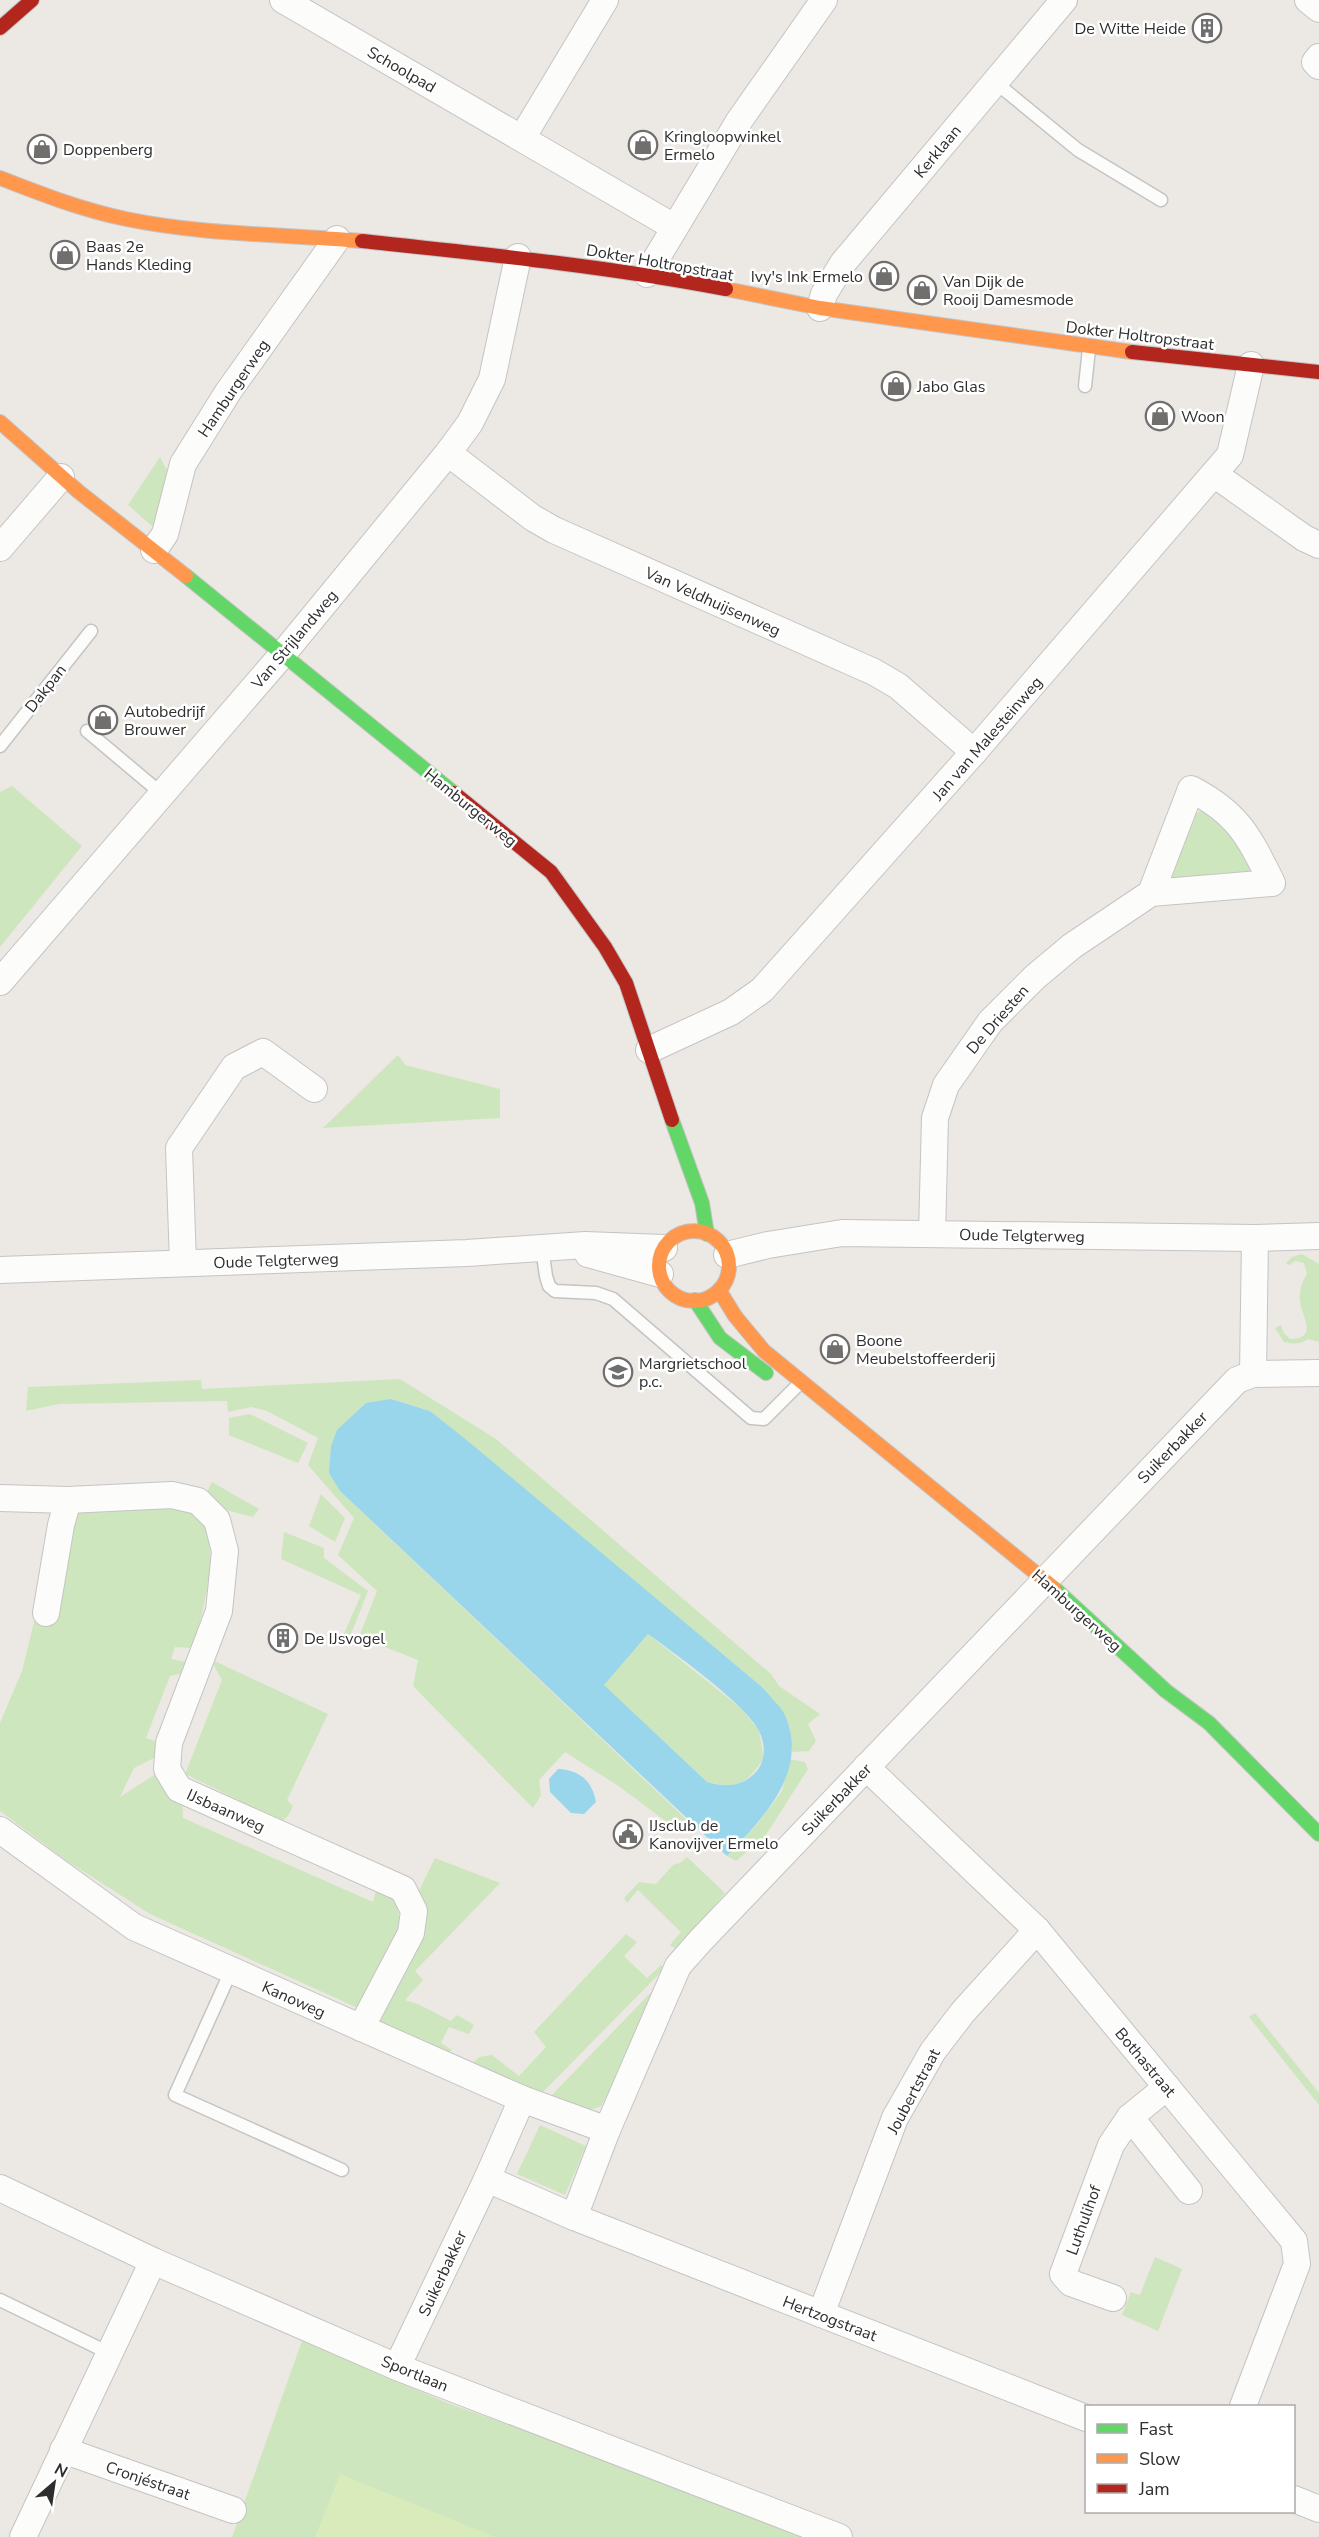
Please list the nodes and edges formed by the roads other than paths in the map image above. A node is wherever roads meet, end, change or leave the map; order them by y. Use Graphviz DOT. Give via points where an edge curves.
graph roads {
  1 [pos="21,0"];
  2 [pos="33,0"];
  3 [pos="283,0"];
  4 [pos="605,0"];
  5 [pos="824,0"];
  6 [pos="1064,0"];
  7 [pos="1308,0"];
  8 [pos="0,9"];
  9 [pos="1319,9"];
  10 [pos="0,28"];
  11 [pos="1319,57"];
  12 [pos="1319,66"];
  13 [pos="995,82"];
  14 [pos="522,138"];
  15 [pos="0,178"];
  16 [pos="1161,200"];
  17 [pos="674,227"];
  18 [pos="337,239"];
  19 [pos="518,257"];
  20 [pos="647,274"];
  21 [pos="820,308"];
  22 [pos="1089,347"];
  23 [pos="1251,364"];
  24 [pos="1319,372"];
  25 [pos="1085,386"];
  26 [pos="0,422"];
  27 [pos="448,453"];
  28 [pos="1214,474"];
  29 [pos="61,477"];
  30 [pos="1319,544"];
  31 [pos="0,548"];
  32 [pos="154,550"];
  33 [pos="91,631"];
  34 [pos="282,655"];
  35 [pos="87,731"];
  36 [pos="0,746"];
  37 [pos="974,752"];
  38 [pos="162,794"];
  39 [pos="1151,893"];
  40 [pos="0,982"];
  41 [pos="649,1050"];
  42 [pos="314,1089"];
  43 [pos="680,1144"];
  44 [pos="681,1185"];
  45 [pos="707,1234"];
  46 [pos="932,1234"];
  47 [pos="675,1235"];
  48 [pos="1319,1236"];
  49 [pos="1255,1238"];
  50 [pos="547,1247"];
  51 [pos="727,1255"];
  52 [pos="183,1263"];
  53 [pos="0,1270"];
  54 [pos="660,1274"];
  55 [pos="719,1290"];
  56 [pos="694,1300"];
  57 [pos="1319,1373"];
  58 [pos="1253,1374"];
  59 [pos="798,1386"];
  60 [pos="0,1498"];
  61 [pos="68,1500"];
  62 [pos="1044,1580"];
  63 [pos="46,1613"];
  64 [pos="866,1767"];
  65 [pos="0,1830"];
  66 [pos="1319,1834"];
  67 [pos="1037,1930"];
  68 [pos="231,1971"];
  69 [pos="361,2028"];
  70 [pos="1167,2087"];
  71 [pos="522,2099"];
  72 [pos="1130,2117"];
  73 [pos="607,2130"];
  74 [pos="342,2170"];
  75 [pos="487,2179"];
  76 [pos="0,2188"];
  77 [pos="1189,2191"];
  78 [pos="574,2217"];
  79 [pos="153,2261"];
  80 [pos="1113,2298"];
  81 [pos="0,2300"];
  82 [pos="821,2314"];
  83 [pos="109,2353"];
  84 [pos="397,2367"];
  85 [pos="1243,2405"];
  86 [pos="1085,2418"];
  87 [pos="63,2450"];
  88 [pos="1295,2500"];
  89 [pos="1319,2509"];
  90 [pos="233,2510"];
  91 [pos="22,2537"];
  92 [pos="839,2537"];
  1 -- 8 [label="street"];
  2 -- 10 [label="street"];
  3 -- 14 [label="street, Schoolpad"];
  4 -- 14 [label="street"];
  5 -- 17 [label="street" via="739,121"];
  6 -- 13 [label="street, Kerklaan"];
  7 -- 9 [label="street"];
  11 -- 12 [label="street" via="1315,62"];
  13 -- 16 [label="lane" via="1078,150"];
  13 -- 21 [label="street, Kerklaan" via="843,263"];
  14 -- 17 [label="street, Schoolpad"];
  15 -- 18 [label="street, Dokter Holtropstraat" via="61,202 125,219 195,230"];
  17 -- 20 [label="street"];
  18 -- 19 [label="street, Dokter Holtropstraat"];
  18 -- 32 [label="street, Hamburgerweg" via="228,392 183,464 165,534"];
  19 -- 20 [label="street, Dokter Holtropstraat"];
  19 -- 27 [label="street, Van Strijlandweg" via="492,379 470,423"];
  20 -- 21 [label="street, Dokter Holtropstraat"];
  21 -- 22 [label="street, Dokter Holtropstraat"];
  22 -- 23 [label="street, Dokter Holtropstraat"];
  22 -- 25 [label="lane"];
  23 -- 24 [label="street, Dokter Holtropstraat"];
  23 -- 28 [label="street, Jan van Malesteinweg" via="1230,455"];
  26 -- 29 [label="street, Hamburgerweg"];
  27 -- 34 [label="street, Van Strijlandweg"];
  27 -- 37 [label="street, Van Veldhuijsenweg" via="554,530 874,672 898,686"];
  28 -- 30 [label="street" via="1304,538"];
  28 -- 37 [label="street, Jan van Malesteinweg"];
  29 -- 31 [label="street"];
  29 -- 32 [label="street, Hamburgerweg"];
  32 -- 34 [label="street, Hamburgerweg"];
  33 -- 36 [label="lane, Dakpan"];
  34 -- 38 [label="street, Van Strijlandweg"];
  34 -- 41 [label="street, Hamburgerweg" via="552,872 621,974"];
  35 -- 38 [label="lane"];
  37 -- 41 [label="street, Jan van Malesteinweg" via="762,990 731,1012"];
  38 -- 40 [label="street, Van Strijlandweg"];
  39 -- 39 [label="street, De Driesten" via="1195,889 1272,882 1248,835 1216,802 1191,789"];
  39 -- 46 [label="street, De Driesten" via="1072,946 1035,977 990,1022 946,1084 935,1118"];
  41 -- 43 [label="street, Hamburgerweg"];
  42 -- 52 [label="street" via="263,1052 234,1067 179,1148"];
  43 -- 44 [label="street, Hamburgerweg"];
  43 -- 45 [label="street, Hamburgerweg" via="702,1203"];
  45 -- 47 [label="street" via="694,1231"];
  45 -- 51 [label="street" via="722,1245"];
  46 -- 49 [label="street, Oude Telgterweg"];
  46 -- 51 [label="street, Oude Telgterweg" via="842,1233"];
  47 -- 50 [label="street, Oude Telgterweg"];
  47 -- 54 [label="street" via="660,1257"];
  48 -- 49 [label="street, Oude Telgterweg"];
  49 -- 58 [label="street"];
  50 -- 52 [label="street, Oude Telgterweg"];
  50 -- 54 [label="street, Oude Telgterweg"];
  50 -- 59 [label="lane" via="549,1286 555,1291 596,1293 613,1299 751,1418 765,1419"];
  51 -- 55 [label="street" via="727,1277"];
  52 -- 53 [label="street, Oude Telgterweg"];
  54 -- 56 [label="street" via="675,1295"];
  55 -- 56 [label="street" via="708,1298"];
  55 -- 59 [label="street, Hamburgerweg" via="735,1316"];
  56 -- 59 [label="street, Hamburgerweg" via="711,1328 732,1348 753,1365"];
  57 -- 58 [label="street"];
  58 -- 62 [label="street, Suikerbakker" via="1237,1380"];
  59 -- 62 [label="street, Hamburgerweg" via="822,1400"];
  60 -- 61 [label="street, IJsbaanweg"];
  61 -- 63 [label="street"];
  61 -- 69 [label="street, IJsbaanweg" via="171,1495 198,1501 218,1520 225,1551 219,1611 169,1743 167,1768 179,1788 403,1889 414,1911 411,1933"];
  62 -- 64 [label="street, Suikerbakker"];
  62 -- 66 [label="street, Hamburgerweg" via="1166,1691 1209,1723"];
  64 -- 67 [label="street, Bothastraat"];
  64 -- 73 [label="street, Suikerbakker" via="678,1966"];
  65 -- 68 [label="street, Kanoweg" via="134,1927"];
  67 -- 70 [label="street, Bothastraat"];
  67 -- 82 [label="street, Joubertstraat" via="933,2051 895,2118"];
  68 -- 69 [label="street, Kanoweg"];
  68 -- 74 [label="lane" via="175,2095"];
  69 -- 71 [label="street, Kanoweg"];
  70 -- 72 [label="street, Luthulihof"];
  70 -- 85 [label="street, Bothastraat" via="1294,2241 1297,2264"];
  71 -- 73 [label="street, Kanoweg"];
  71 -- 75 [label="street, Suikerbakker"];
  72 -- 77 [label="street"];
  72 -- 80 [label="street, Luthulihof" via="1111,2145 1063,2274 1071,2283"];
  73 -- 78 [label="street, Suikerbakker"];
  75 -- 78 [label="street"];
  75 -- 84 [label="street, Suikerbakker"];
  76 -- 79 [label="street, Sportlaan"];
  78 -- 82 [label="street, Hertzogstraat"];
  79 -- 83 [label="street"];
  79 -- 84 [label="street, Sportlaan"];
  81 -- 83 [label="lane"];
  82 -- 86 [label="street, Hertzogstraat"];
  83 -- 87 [label="street"];
  84 -- 92 [label="street, Sportlaan"];
  87 -- 90 [label="street, Cronjéstraat"];
  87 -- 91 [label="street"];
  88 -- 89 [label="street"];
}
